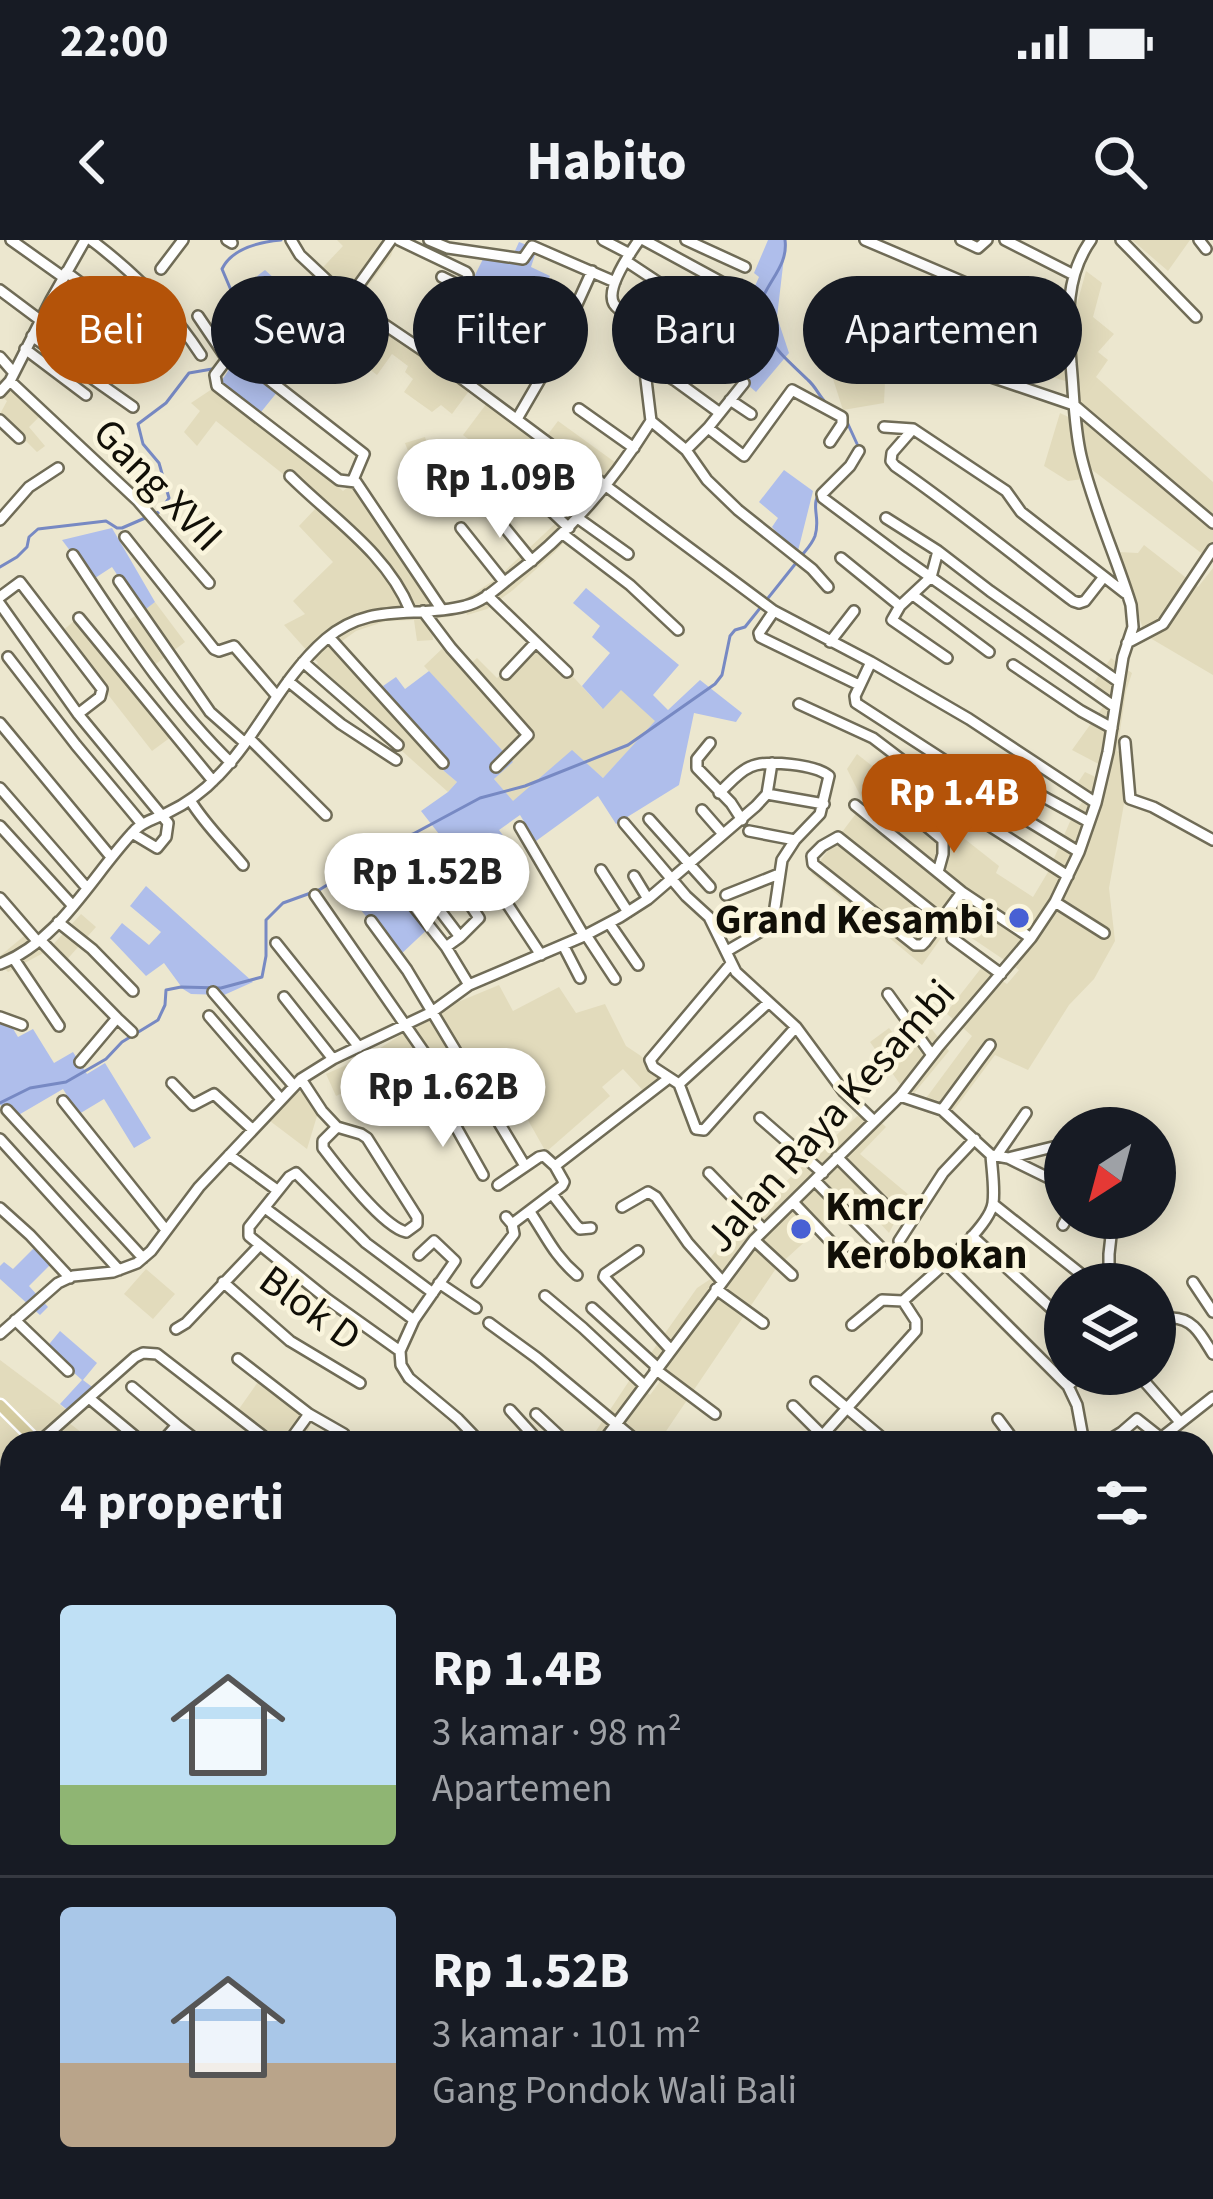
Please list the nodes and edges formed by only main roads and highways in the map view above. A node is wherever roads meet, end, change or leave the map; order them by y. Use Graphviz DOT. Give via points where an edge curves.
graph roads {
  1 [pos="0,1405"];
  2 [pos="26,1431"];
  1 -- 2 [label="main road"];
}
